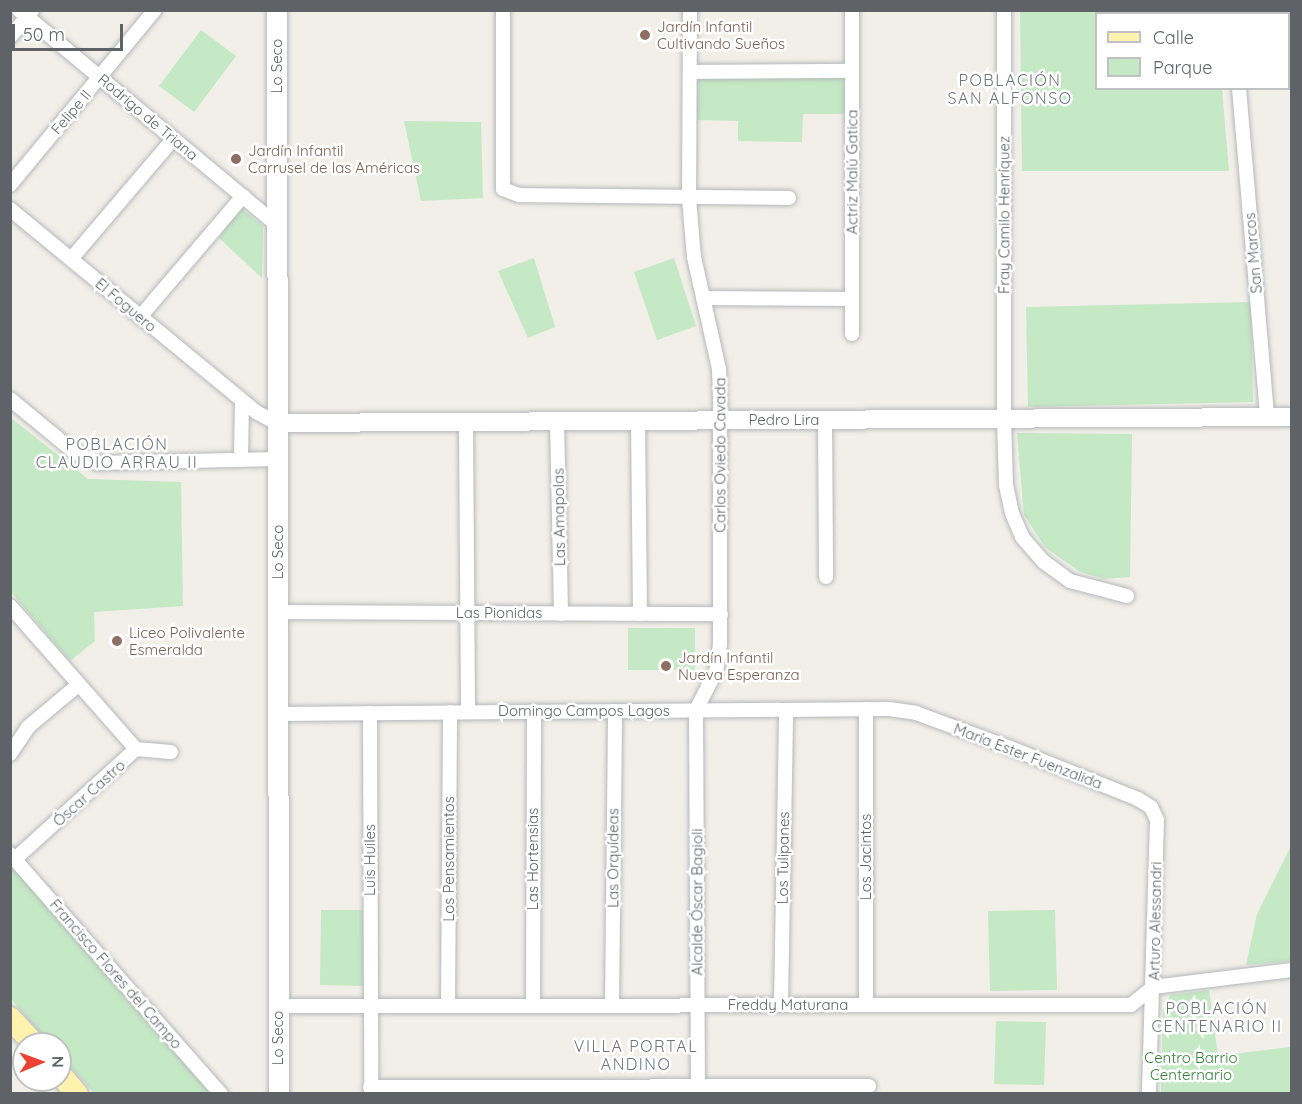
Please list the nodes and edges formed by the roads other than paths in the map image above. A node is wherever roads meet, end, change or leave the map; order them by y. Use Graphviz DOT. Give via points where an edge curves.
graph roads {
  1 [pos="154,10"];
  2 [pos="277,10"];
  3 [pos="503,10"];
  4 [pos="690,10"];
  5 [pos="852,10"];
  6 [pos="1004,10"];
  7 [pos="26,13"];
  8 [pos="10,37"];
  9 [pos="852,71"];
  10 [pos="691,72"];
  11 [pos="99,77"];
  12 [pos="1239,90"];
  13 [pos="173,139"];
  14 [pos="10,185"];
  15 [pos="243,196"];
  16 [pos="689,198"];
  17 [pos="789,198"];
  18 [pos="10,209"];
  19 [pos="277,225"];
  20 [pos="71,259"];
  21 [pos="704,298"];
  22 [pos="852,299"];
  23 [pos="140,317"];
  24 [pos="852,334"];
  25 [pos="10,399"];
  26 [pos="242,401"];
  27 [pos="1267,417"];
  28 [pos="1292,417"];
  29 [pos="1004,419"];
  30 [pos="720,420"];
  31 [pos="825,420"];
  32 [pos="557,421"];
  33 [pos="638,421"];
  34 [pos="466,422"];
  35 [pos="277,423"];
  36 [pos="241,458"];
  37 [pos="278,459"];
  38 [pos="826,577"];
  39 [pos="1128,596"];
  40 [pos="10,606"];
  41 [pos="278,612"];
  42 [pos="468,613"];
  43 [pos="561,614"];
  44 [pos="640,614"];
  45 [pos="721,614"];
  46 [pos="77,686"];
  47 [pos="866,709"];
  48 [pos="890,709"];
  49 [pos="696,710"];
  50 [pos="786,710"];
  51 [pos="615,711"];
  52 [pos="450,712"];
  53 [pos="468,712"];
  54 [pos="534,712"];
  55 [pos="370,713"];
  56 [pos="278,714"];
  57 [pos="136,750"];
  58 [pos="171,752"];
  59 [pos="10,754"];
  60 [pos="1157,820"];
  61 [pos="13,856"];
  62 [pos="1292,970"];
  63 [pos="1153,987"];
  64 [pos="697,1005"];
  65 [pos="781,1005"];
  66 [pos="866,1005"];
  67 [pos="278,1006"];
  68 [pos="370,1006"];
  69 [pos="448,1006"];
  70 [pos="533,1006"];
  71 [pos="612,1006"];
  72 [pos="10,1018"];
  73 [pos="23,1032"];
  74 [pos="869,1086"];
  75 [pos="370,1090"];
  76 [pos="698,1090"];
  77 [pos="853,1090"];
  78 [pos="221,1094"];
  79 [pos="279,1094"];
  80 [pos="1149,1094"];
  1 -- 11 [label="street, Felipe II"];
  2 -- 19 [label="main road, Lo Seco"];
  3 -- 16 [label="street" via="503,189 519,195"];
  4 -- 10 [label="street, Carlos Oviedo Cavada"];
  5 -- 9 [label="street, Actriz Malú Gatica"];
  6 -- 29 [label="street, Fray Camilo Henríquez"];
  7 -- 8 [label="street"];
  7 -- 11 [label="street, Rodrigo de Triana"];
  9 -- 10 [label="street"];
  9 -- 22 [label="street, Actriz Malú Gatica"];
  10 -- 16 [label="street, Carlos Oviedo Cavada"];
  11 -- 13 [label="street, Rodrigo de Triana"];
  11 -- 14 [label="street, Felipe II"];
  12 -- 27 [label="street, San Marcos"];
  13 -- 15 [label="street, Rodrigo de Triana"];
  13 -- 20 [label="street"];
  15 -- 19 [label="street, Rodrigo de Triana"];
  15 -- 23 [label="street"];
  16 -- 17 [label="street"];
  16 -- 21 [label="street, Carlos Oviedo Cavada" via="694,257"];
  18 -- 20 [label="street, El Foguero"];
  19 -- 35 [label="main road, Lo Seco"];
  20 -- 23 [label="street, El Foguero"];
  21 -- 22 [label="street"];
  21 -- 30 [label="street, Carlos Oviedo Cavada" via="719,369"];
  22 -- 24 [label="street, Actriz Malú Gatica"];
  23 -- 26 [label="street, El Foguero"];
  25 -- 36 [label="street" via="73,451 97,463"];
  26 -- 35 [label="street, El Foguero"];
  26 -- 36 [label="street"];
  27 -- 28 [label="street, Pedro Lira"];
  27 -- 29 [label="street, Pedro Lira"];
  29 -- 31 [label="street, Pedro Lira"];
  29 -- 39 [label="street, Fray Camilo Henríquez" via="1006,485 1011,513 1022,537 1044,562 1070,581"];
  30 -- 31 [label="street, Pedro Lira"];
  30 -- 33 [label="street, Pedro Lira"];
  30 -- 45 [label="street, Carlos Oviedo Cavada"];
  31 -- 38 [label="street"];
  32 -- 33 [label="street, Pedro Lira"];
  32 -- 34 [label="street, Pedro Lira"];
  32 -- 43 [label="street, Las Amapolas"];
  33 -- 44 [label="street"];
  34 -- 35 [label="street, Pedro Lira"];
  34 -- 42 [label="street"];
  35 -- 37 [label="main road, Lo Seco"];
  36 -- 37 [label="street"];
  37 -- 41 [label="main road, Lo Seco"];
  40 -- 46 [label="street"];
  41 -- 42 [label="street, Las Pionidas"];
  41 -- 56 [label="main road, Lo Seco"];
  42 -- 43 [label="street, Las Pionidas"];
  42 -- 53 [label="street"];
  43 -- 44 [label="street, Las Pionidas"];
  44 -- 45 [label="street, Las Pionidas"];
  45 -- 49 [label="street, Carlos Oviedo Cavada" via="716,671"];
  46 -- 57 [label="street"];
  46 -- 59 [label="street" via="28,728"];
  47 -- 48 [label="street, Domingo Campos Lagos"];
  47 -- 50 [label="street, Domingo Campos Lagos"];
  47 -- 66 [label="street, Los Jacintos"];
  48 -- 60 [label="street, María Ester Fuenzalida" via="926,717 1138,799 1151,807"];
  49 -- 50 [label="street, Domingo Campos Lagos"];
  49 -- 51 [label="street, Domingo Campos Lagos"];
  49 -- 64 [label="street, Alcalde Óscar Bagioli"];
  50 -- 65 [label="street, Los Tulipanes"];
  51 -- 54 [label="street, Domingo Campos Lagos"];
  51 -- 71 [label="street, Las Orquídeas"];
  52 -- 53 [label="street, Domingo Campos Lagos"];
  52 -- 55 [label="street, Domingo Campos Lagos"];
  52 -- 69 [label="street, Los Pensamientos"];
  53 -- 54 [label="street, Domingo Campos Lagos"];
  54 -- 70 [label="street, Las Hortensias"];
  55 -- 56 [label="street, Domingo Campos Lagos"];
  55 -- 68 [label="street, Luis Huiles"];
  56 -- 67 [label="main road, Lo Seco"];
  57 -- 58 [label="street, Óscar Castro"];
  57 -- 61 [label="street, Óscar Castro"];
  60 -- 63 [label="street, Arturo Alessandri"];
  61 -- 78 [label="street, Francisco Flores del Campo"];
  62 -- 63 [label="street"];
  63 -- 66 [label="street, Freddy Maturana" via="1131,1005"];
  63 -- 80 [label="street, Arturo Alessandri"];
  64 -- 65 [label="street, Freddy Maturana"];
  64 -- 71 [label="street, Freddy Maturana"];
  64 -- 76 [label="street, Alcalde Óscar Bagioli"];
  65 -- 66 [label="street, Freddy Maturana"];
  67 -- 68 [label="street, Freddy Maturana"];
  67 -- 79 [label="main road, Lo Seco"];
  68 -- 69 [label="street, Freddy Maturana"];
  68 -- 75 [label="street, Luis Huiles"];
  69 -- 70 [label="street, Freddy Maturana"];
  70 -- 71 [label="street, Freddy Maturana"];
  72 -- 73 [label="main road"];
  74 -- 77 [label="street"];
  75 -- 76 [label="street"];
  76 -- 77 [label="street"];
}
